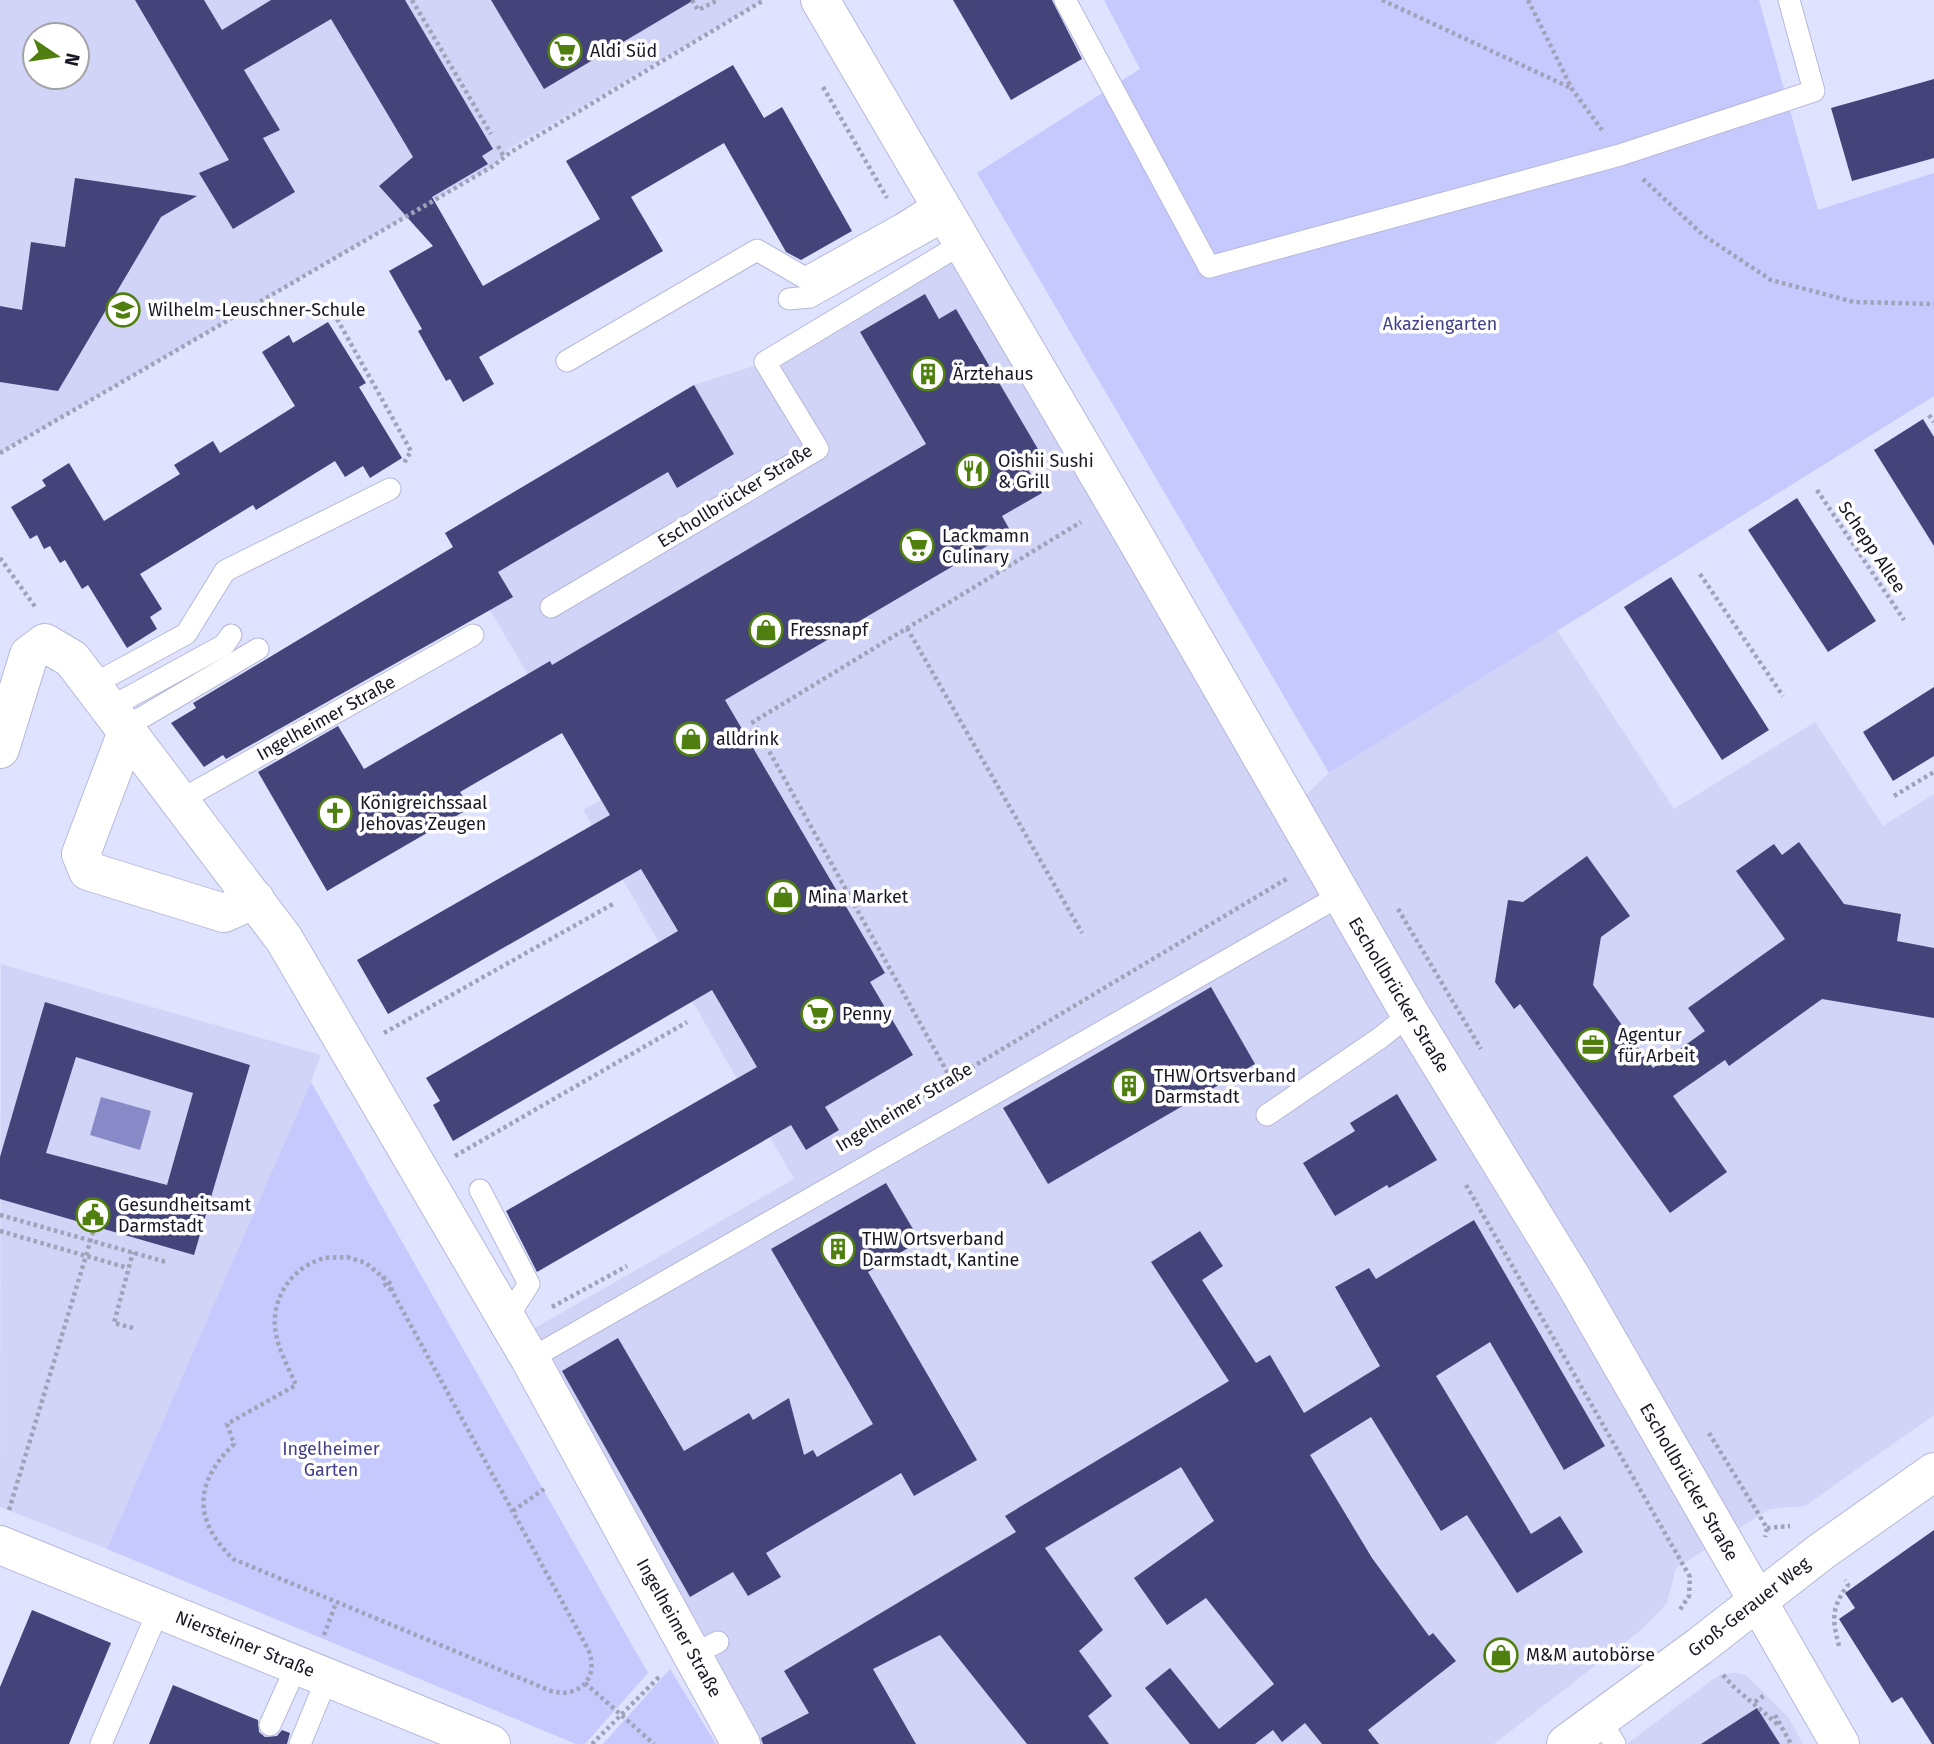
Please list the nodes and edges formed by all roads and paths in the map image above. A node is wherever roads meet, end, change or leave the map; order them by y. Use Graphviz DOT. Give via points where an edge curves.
graph roads {
  1 [pos="412,0"];
  2 [pos="692,0"];
  3 [pos="718,0"];
  4 [pos="764,0"];
  5 [pos="820,0"];
  6 [pos="1065,0"];
  7 [pos="1382,0"];
  8 [pos="1528,0"];
  9 [pos="1789,0"];
  10 [pos="1572,89"];
  11 [pos="491,134"];
  12 [pos="498,146"];
  13 [pos="1620,155"];
  14 [pos="504,157"];
  15 [pos="950,221"];
  16 [pos="789,299"];
  17 [pos="1934,304"];
  18 [pos="337,318"];
  19 [pos="568,361"];
  20 [pos="1930,415"];
  21 [pos="1934,422"];
  22 [pos="0,453"];
  23 [pos="390,488"];
  24 [pos="1817,489"];
  25 [pos="1085,519"];
  26 [pos="1700,574"];
  27 [pos="551,607"];
  28 [pos="1904,620"];
  29 [pos="907,628"];
  30 [pos="231,635"];
  31 [pos="473,635"];
  32 [pos="258,649"];
  33 [pos="1783,696"];
  34 [pos="113,713"];
  35 [pos="0,749"];
  36 [pos="1934,772"];
  37 [pos="1895,796"];
  38 [pos="179,801"];
  39 [pos="1293,875"];
  40 [pos="1341,895"];
  41 [pos="256,899"];
  42 [pos="613,904"];
  43 [pos="1082,933"];
  44 [pos="1410,1014"];
  45 [pos="687,1022"];
  46 [pos="349,1052"];
  47 [pos="951,1079"];
  48 [pos="905,1106"];
  49 [pos="1267,1115"];
  50 [pos="421,1176"];
  51 [pos="1463,1180"];
  52 [pos="480,1190"];
  53 [pos="0,1215"];
  54 [pos="95,1226"];
  55 [pos="0,1231"];
  56 [pos="90,1240"];
  57 [pos="133,1252"];
  58 [pos="85,1255"];
  59 [pos="166,1262"];
  60 [pos="633,1262"];
  61 [pos="128,1268"];
  62 [pos="133,1328"];
  63 [pos="515,1337"];
  64 [pos="1934,1472"];
  65 [pos="544,1489"];
  66 [pos="513,1511"];
  67 [pos="1792,1525"];
  68 [pos="1767,1528"];
  69 [pos="3,1533"];
  70 [pos="1844,1580"];
  71 [pos="1757,1600"];
  72 [pos="159,1609"];
  73 [pos="1676,1615"];
  74 [pos="1839,1646"];
  75 [pos="701,1648"];
  76 [pos="312,1672"];
  77 [pos="1722,1674"];
  78 [pos="585,1683"];
  79 [pos="1766,1694"];
  80 [pos="1755,1702"];
  81 [pos="619,1715"];
  82 [pos="270,1725"];
  83 [pos="1608,1732"];
  84 [pos="101,1744"];
  85 [pos="300,1744"];
  86 [pos="488,1744"];
  87 [pos="592,1744"];
  88 [pos="653,1744"];
  89 [pos="741,1744"];
  90 [pos="1566,1744"];
  91 [pos="1791,1744"];
  92 [pos="1840,1744"];
  1 -- 11 [label="path"];
  2 -- 3 [label="path" via="698,10"];
  4 -- 14 [label="path"];
  5 -- 15 [label="main road, Eschollbrücker Straße"];
  6 -- 13 [label="lane" via="1209,267"];
  7 -- 10 [label="path"];
  8 -- 10 [label="path"];
  9 -- 13 [label="lane" via="1814,91"];
  10 -- 13 [label="path"];
  12 -- 14 [label="path"];
  13 -- 17 [label="path" via="1703,235 1771,280 1854,302"];
  14 -- 22 [label="path"];
  15 -- 16 [label="lane" via="810,297"];
  15 -- 19 [label="lane" via="902,224 805,278 757,250"];
  15 -- 27 [label="lane, Eschollbrücker Straße" via="765,362 818,449"];
  15 -- 40 [label="main road, Eschollbrücker Straße"];
  18 -- 23 [label="path" via="411,451"];
  20 -- 21 [label="path"];
  23 -- 34 [label="lane" via="225,571 186,634"];
  24 -- 28 [label="path, Schepp Allee"];
  25 -- 29 [label="path"];
  26 -- 33 [label="path"];
  29 -- 43 [label="path"];
  29 -- 47 [label="path" via="753,722"];
  30 -- 34 [label="lane" via="224,646"];
  31 -- 38 [label="lane, Ingelheimer Straße"];
  32 -- 34 [label="lane"];
  34 -- 35 [label="main road, Ingelheimer Straße" via="72,659 45,643 29,655"];
  34 -- 38 [label="main road, Ingelheimer Straße"];
  34 -- 41 [label="main road" via="81,854 88,871 224,914"];
  36 -- 37 [label="path"];
  38 -- 41 [label="main road, Ingelheimer Straße"];
  39 -- 47 [label="path, Ingelheimer Straße"];
  40 -- 44 [label="main road, Eschollbrücker Straße"];
  40 -- 63 [label="lane"];
  41 -- 46 [label="main road, Ingelheimer Straße"];
  42 -- 46 [label="path"];
  44 -- 49 [label="lane"];
  44 -- 71 [label="main road, Eschollbrücker Straße" via="1573,1280"];
  45 -- 50 [label="path"];
  46 -- 50 [label="main road, Ingelheimer Straße"];
  47 -- 48 [label="path, Ingelheimer Straße"];
  50 -- 63 [label="main road, Ingelheimer Straße"];
  51 -- 73 [label="path" via="1692,1575 1689,1596"];
  52 -- 63 [label="lane" via="529,1284"];
  53 -- 56 [label="path"];
  54 -- 56 [label="path"];
  55 -- 58 [label="path"];
  56 -- 57 [label="path"];
  56 -- 58 [label="path"];
  57 -- 59 [label="path"];
  57 -- 61 [label="path"];
  58 -- 61 [label="path"];
  58 -- 69 [label="path"];
  60 -- 63 [label="path"];
  61 -- 62 [label="path" via="114,1323"];
  63 -- 75 [label="main road, Ingelheimer Straße"];
  64 -- 71 [label="main road, Groß-Gerauer Weg"];
  65 -- 66 [label="path"];
  66 -- 78 [label="path" via="592,1657"];
  66 -- 78 [label="path" via="391,1283 366,1263 347,1257 317,1261 291,1278 280,1294 275,1314 276,1334 296,1385 227,1424 234,1444 207,1479 204,1501 207,1523 217,1543 233,1559 551,1690 569,1693"];
  67 -- 68 [label="path"];
  69 -- 72 [label="main road, Niersteiner Straße"];
  70 -- 74 [label="path" via="1848,1585 1832,1620"];
  71 -- 83 [label="main road, Groß-Gerauer Weg"];
  71 -- 92 [label="main road, Eschollbrücker Straße"];
  72 -- 76 [label="main road, Niersteiner Straße"];
  72 -- 84 [label="lane"];
  75 -- 81 [label="path"];
  75 -- 89 [label="main road, Ingelheimer Straße"];
  76 -- 82 [label="lane"];
  76 -- 85 [label="lane"];
  76 -- 86 [label="main road, Niersteiner Straße"];
  77 -- 80 [label="path" via="1740,1695"];
  78 -- 81 [label="path"];
  79 -- 80 [label="path"];
  80 -- 91 [label="path"];
  81 -- 87 [label="path"];
  81 -- 88 [label="path"];
  83 -- 90 [label="main road, Groß-Gerauer Weg"];
}
